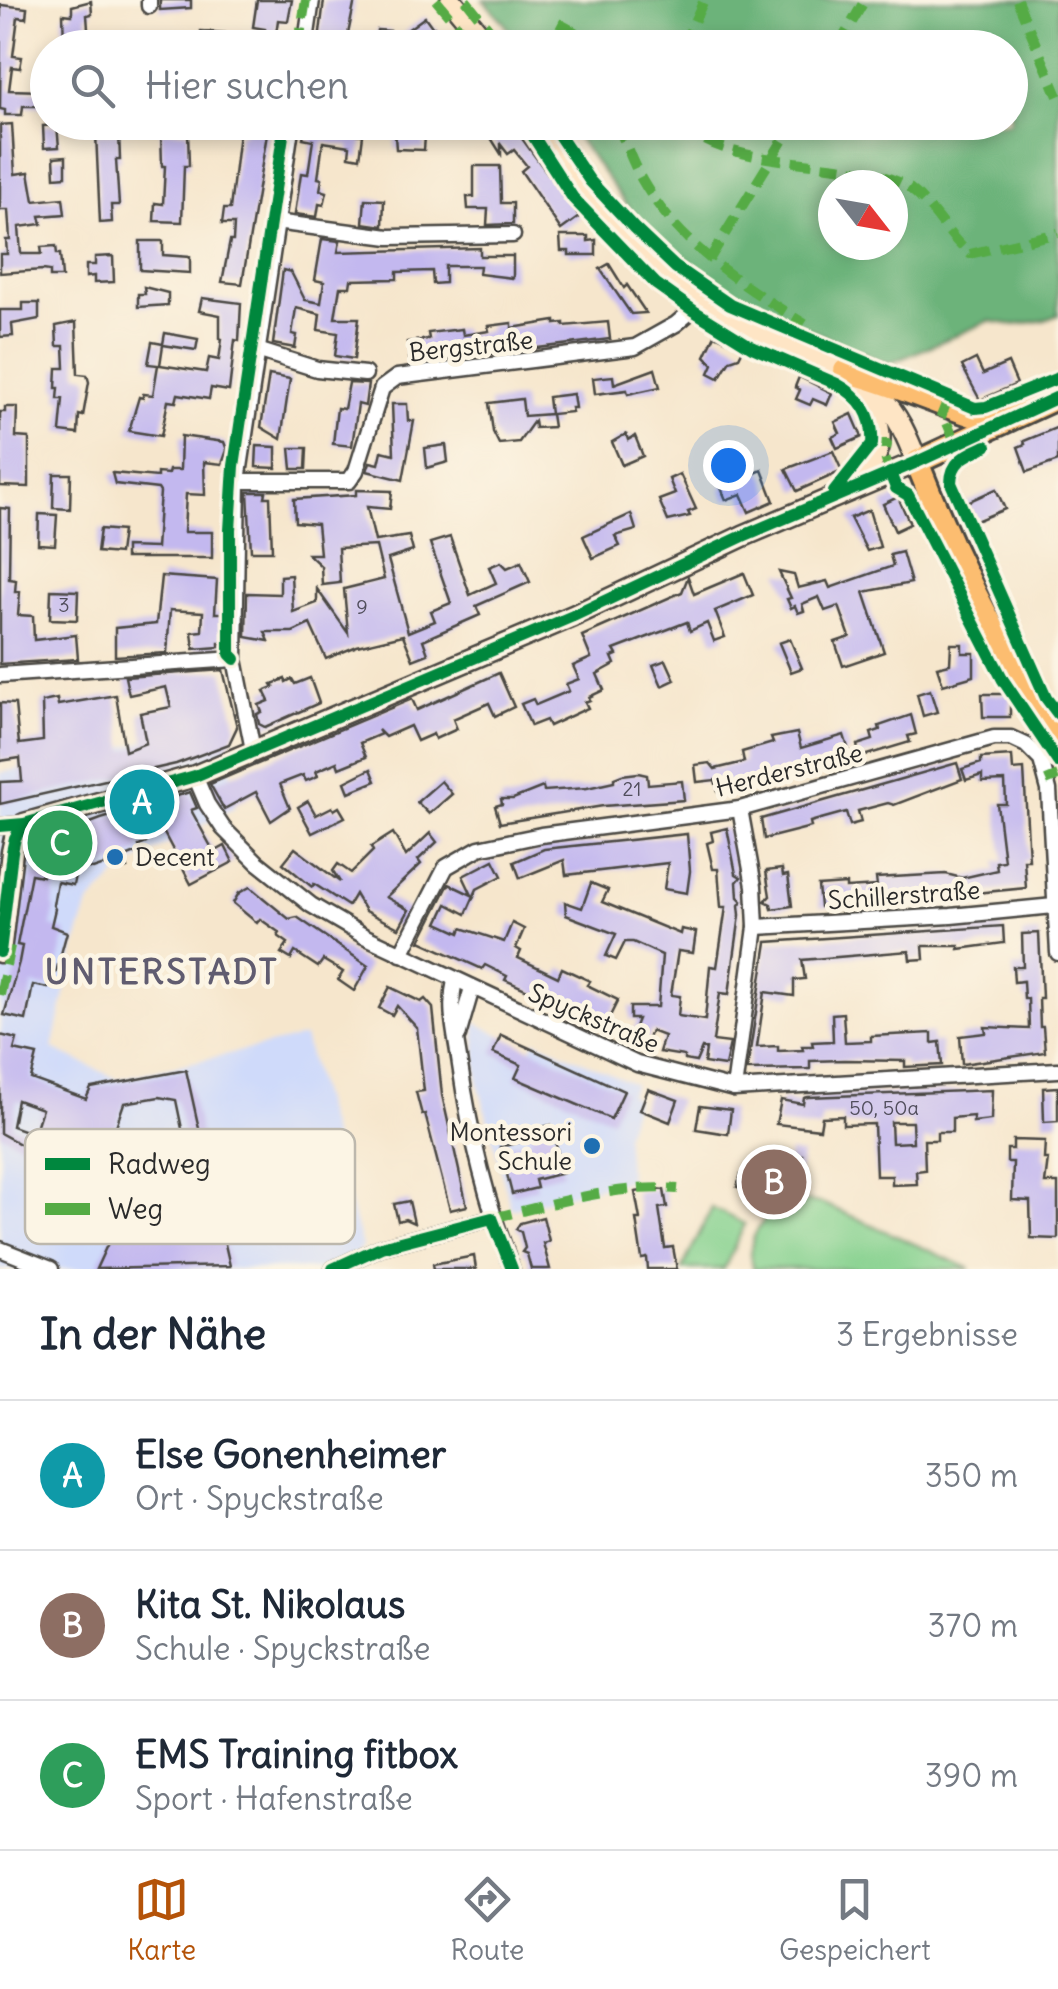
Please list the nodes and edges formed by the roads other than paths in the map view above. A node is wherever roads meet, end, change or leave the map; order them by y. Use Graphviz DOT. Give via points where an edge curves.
graph roads {
  1 [pos="312,0"];
  2 [pos="450,0"];
  3 [pos="307,30"];
  4 [pos="476,30"];
  5 [pos="289,140"];
  6 [pos="552,140"];
  7 [pos="275,222"];
  8 [pos="513,235"];
  9 [pos="702,301"];
  10 [pos="257,350"];
  11 [pos="848,373"];
  12 [pos="365,374"];
  13 [pos="1058,397"];
  14 [pos="998,423"];
  15 [pos="917,462"];
  16 [pos="238,482"];
  17 [pos="827,499"];
  18 [pos="235,659"];
  19 [pos="0,675"];
  20 [pos="1058,738"];
  21 [pos="254,750"];
  22 [pos="195,776"];
  23 [pos="740,809"];
  24 [pos="24,824"];
  25 [pos="0,826"];
  26 [pos="1054,906"];
  27 [pos="3,912"];
  28 [pos="756,927"];
  29 [pos="0,952"];
  30 [pos="1058,953"];
  31 [pos="400,954"];
  32 [pos="455,980"];
  33 [pos="472,988"];
  34 [pos="457,1046"];
  35 [pos="1058,1070"];
  36 [pos="734,1088"];
  37 [pos="492,1218"];
  38 [pos="0,1248"];
  39 [pos="51,1269"];
  40 [pos="333,1269"];
  41 [pos="512,1269"];
  1 -- 3 [label="street"];
  2 -- 4 [label="street"];
  5 -- 7 [label="street"];
  6 -- 9 [label="street" via="624,234"];
  7 -- 8 [label="street" via="389,237"];
  7 -- 10 [label="street"];
  9 -- 11 [label="street"];
  9 -- 16 [label="street, Bergstraße" via="635,347 397,376 382,388 349,481"];
  10 -- 12 [label="street" via="318,370"];
  10 -- 16 [label="street"];
  11 -- 14 [label="main road"];
  11 -- 15 [label="street" via="889,408"];
  11 -- 17 [label="street" via="877,416 880,444 866,471"];
  13 -- 14 [label="main road"];
  14 -- 15 [label="main road"];
  15 -- 17 [label="street"];
  15 -- 20 [label="main road" via="986,618"];
  16 -- 18 [label="street"];
  17 -- 21 [label="street" via="573,616"];
  18 -- 19 [label="street"];
  18 -- 21 [label="street"];
  21 -- 22 [label="street"];
  22 -- 24 [label="street"];
  22 -- 31 [label="street, Spyckstraße" via="223,828 257,862 312,905"];
  23 -- 26 [label="street, Herderstraße" via="966,744 1011,738 1042,760"];
  23 -- 28 [label="street"];
  23 -- 31 [label="street, Herderstraße" via="479,848 446,867"];
  24 -- 25 [label="street"];
  24 -- 27 [label="street" via="15,838"];
  26 -- 28 [label="street, Schillerstraße"];
  26 -- 30 [label="street, Herderstraße"];
  27 -- 29 [label="street"];
  28 -- 36 [label="street"];
  31 -- 32 [label="street, Spyckstraße"];
  32 -- 33 [label="street, Spyckstraße"];
  32 -- 34 [label="street"];
  33 -- 34 [label="street"];
  33 -- 36 [label="street, Spyckstraße" via="636,1064"];
  34 -- 37 [label="street"];
  35 -- 36 [label="street, Spyckstraße"];
  37 -- 40 [label="street" via="381,1247"];
  37 -- 41 [label="street"];
  38 -- 39 [label="street"];
}
